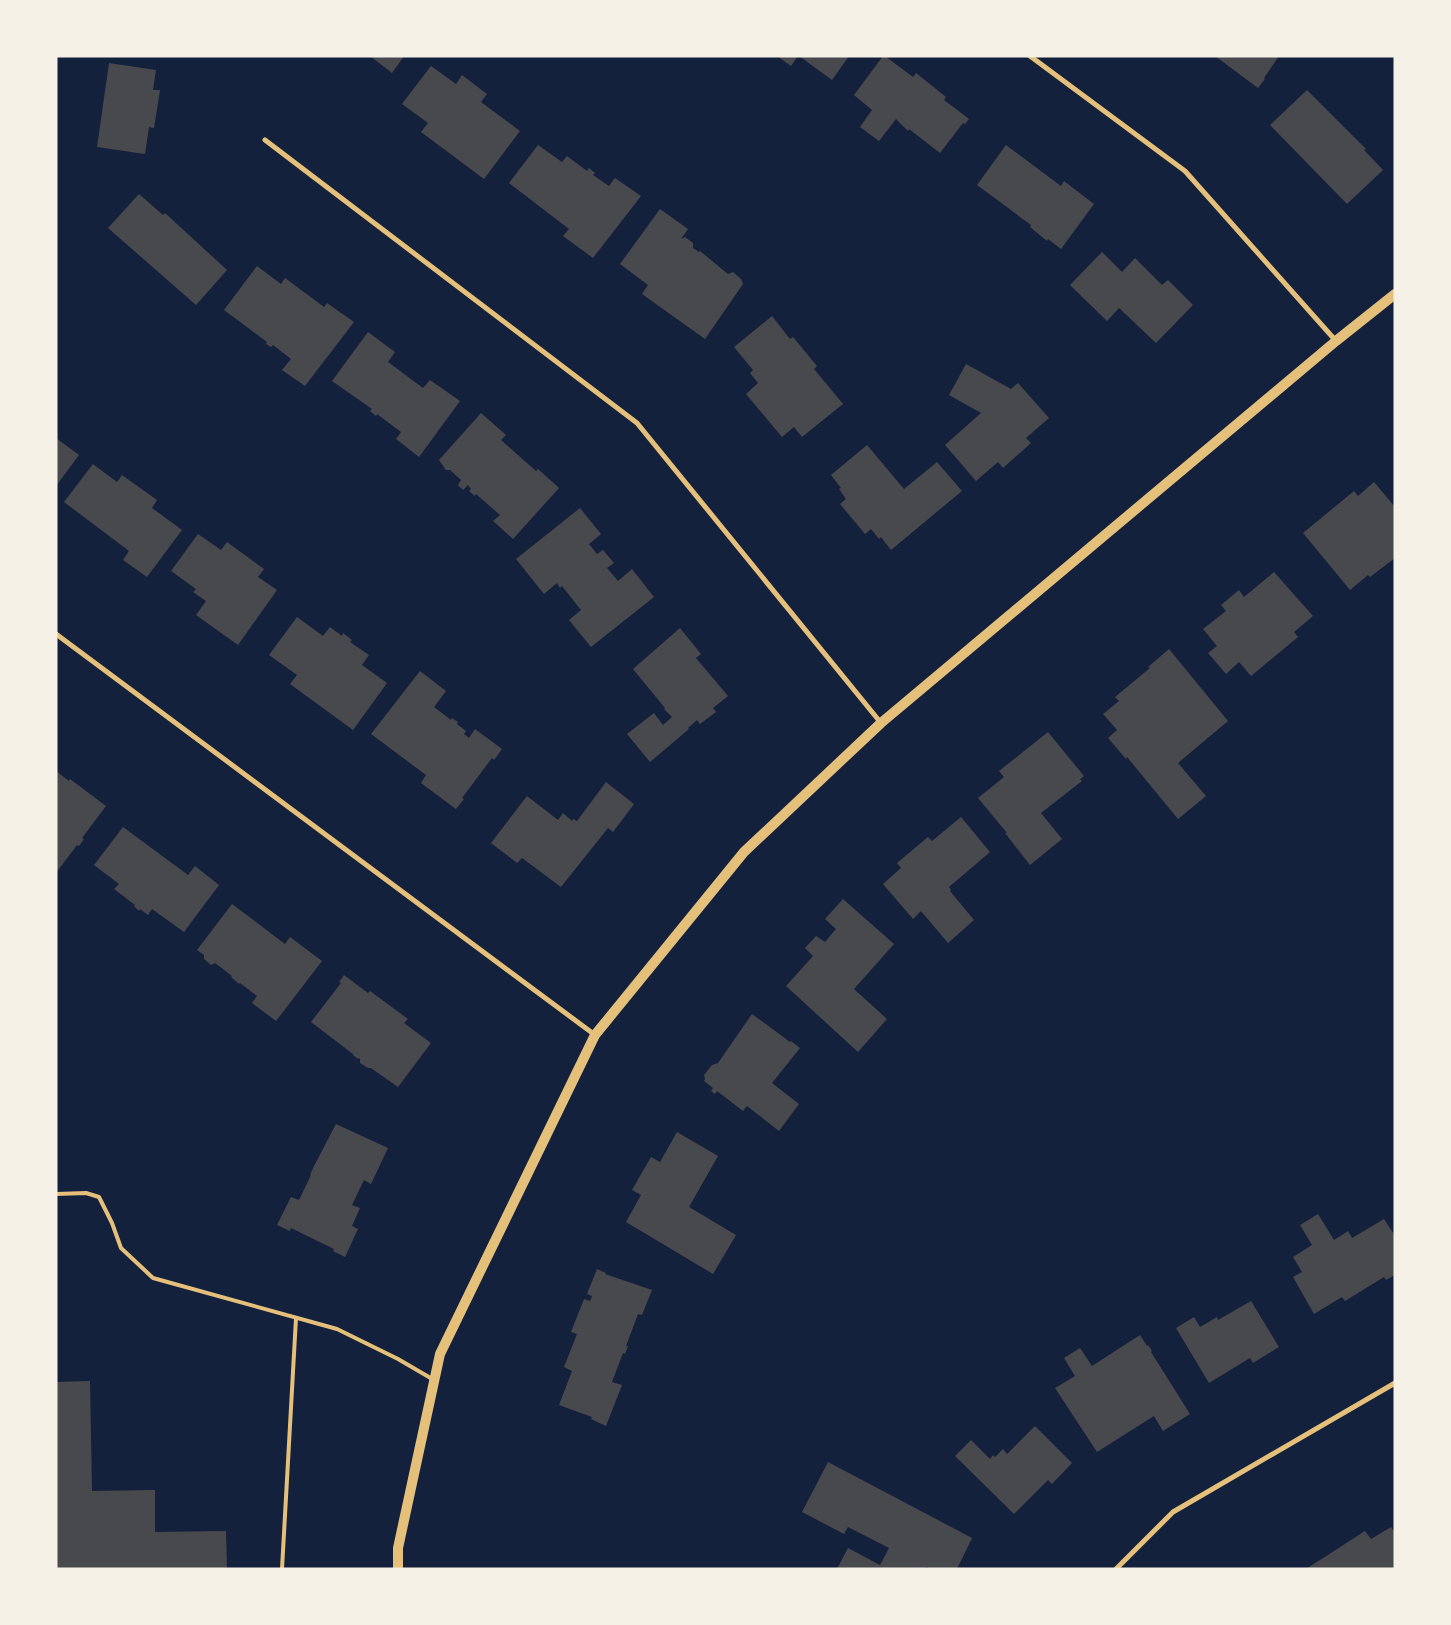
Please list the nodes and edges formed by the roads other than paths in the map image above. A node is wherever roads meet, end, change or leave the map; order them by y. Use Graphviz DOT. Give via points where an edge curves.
graph roads {
  1 [pos="1030,56"];
  2 [pos="265,140"];
  3 [pos="1395,294"];
  4 [pos="1336,341"];
  5 [pos="56,634"];
  6 [pos="881,723"];
  7 [pos="595,1035"];
  8 [pos="56,1194"];
  9 [pos="296,1318"];
  10 [pos="434,1380"];
  11 [pos="1395,1383"];
  12 [pos="282,1569"];
  13 [pos="398,1569"];
  14 [pos="1116,1569"];
  1 -- 4 [label="street" via="1186,171"];
  2 -- 6 [label="street" via="637,423"];
  3 -- 4 [label="main road"];
  4 -- 6 [label="main road"];
  5 -- 7 [label="street"];
  6 -- 7 [label="main road" via="744,852"];
  7 -- 10 [label="main road" via="440,1354"];
  8 -- 9 [label="lane" via="86,1193 99,1197 121,1248 153,1278"];
  9 -- 10 [label="lane" via="337,1329"];
  9 -- 12 [label="lane"];
  10 -- 13 [label="main road" via="398,1548"];
  11 -- 14 [label="street" via="1173,1512"];
}
